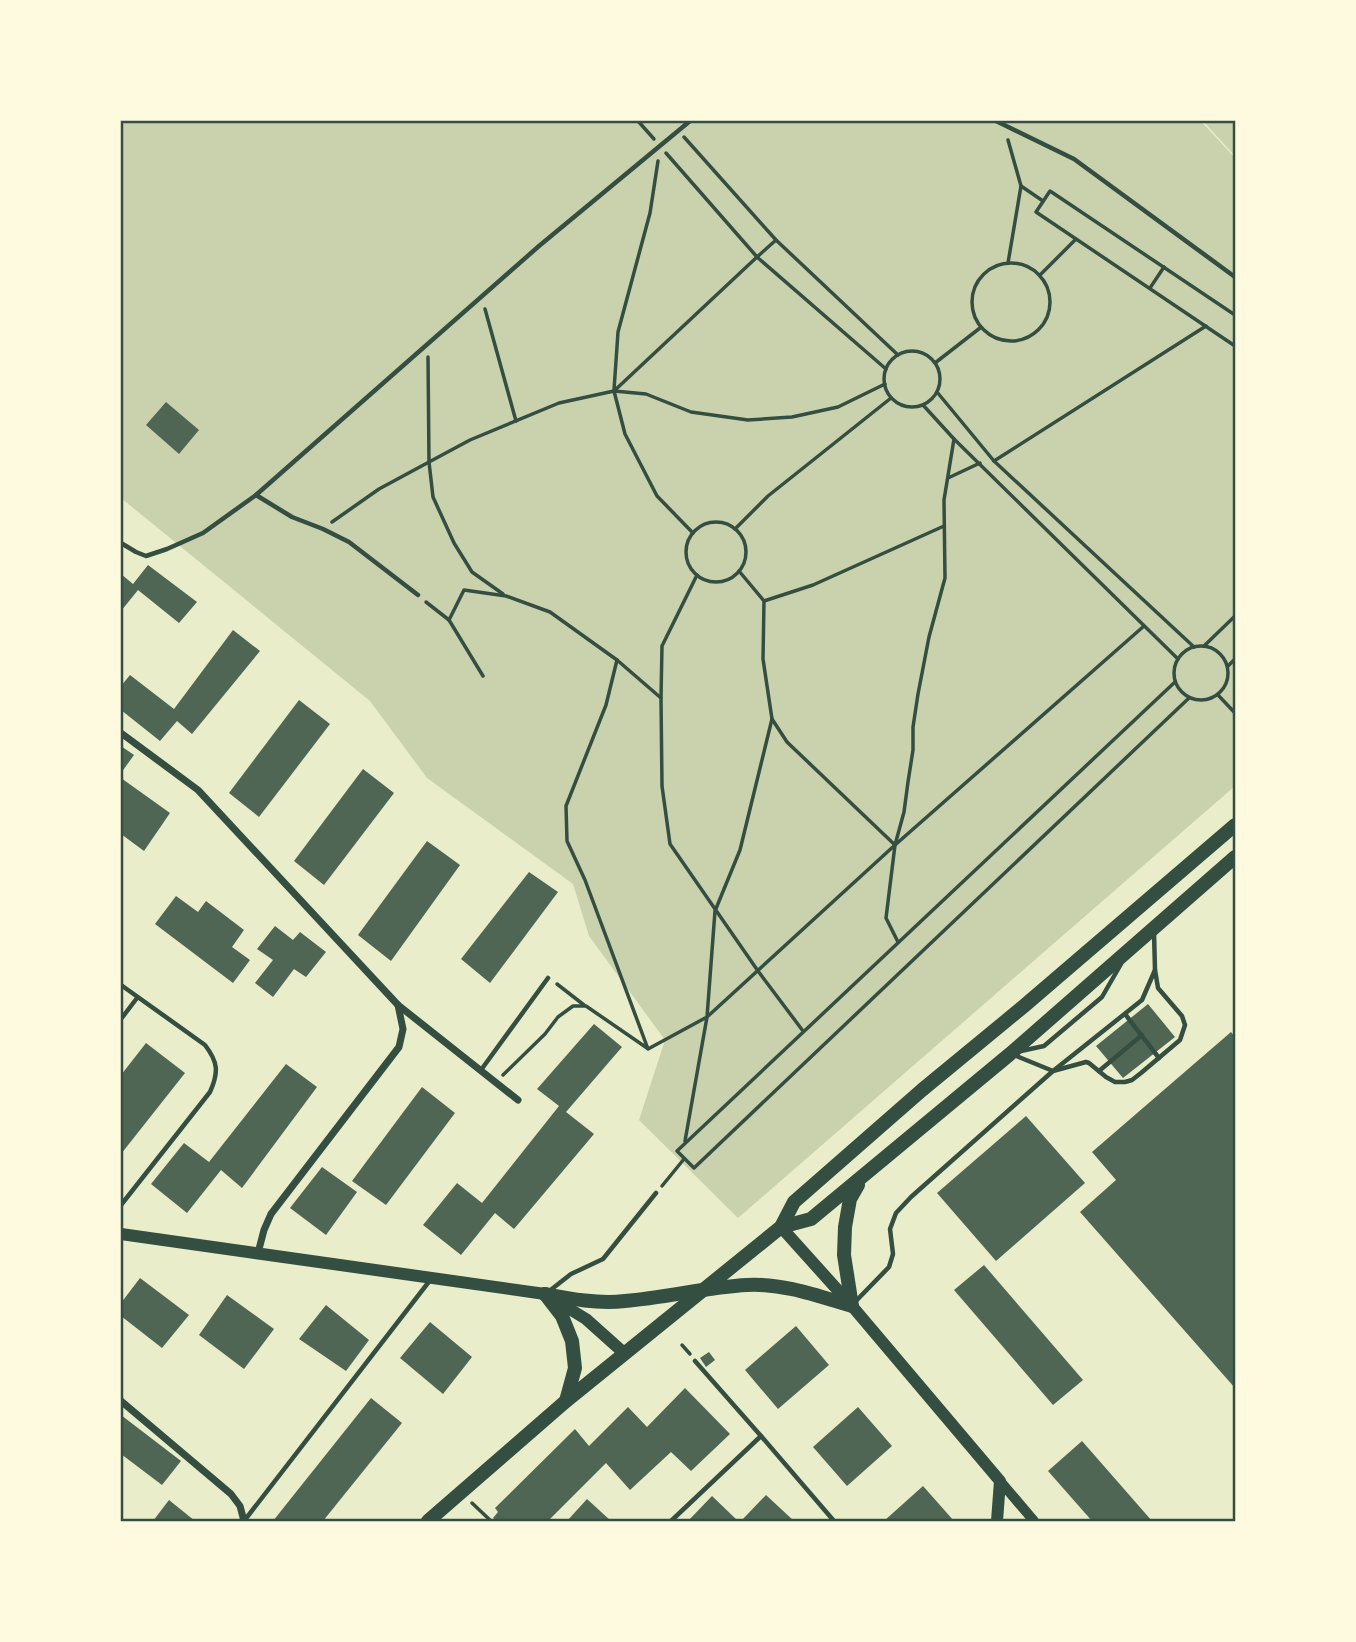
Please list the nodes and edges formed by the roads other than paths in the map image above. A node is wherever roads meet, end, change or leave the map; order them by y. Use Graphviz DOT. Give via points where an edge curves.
graph roads {
  1 [pos="690,121"];
  2 [pos="996,121"];
  3 [pos="1235,277"];
  4 [pos="256,495"];
  5 [pos="121,543"];
  6 [pos="418,595"];
  7 [pos="121,733"];
  8 [pos="1235,825"];
  9 [pos="1235,857"];
  10 [pos="1154,929"];
  11 [pos="1155,970"];
  12 [pos="548,978"];
  13 [pos="121,985"];
  14 [pos="137,998"];
  15 [pos="398,1005"];
  16 [pos="1125,1014"];
  17 [pos="121,1019"];
  18 [pos="1142,1035"];
  19 [pos="1010,1054"];
  20 [pos="1159,1058"];
  21 [pos="1099,1070"];
  22 [pos="481,1071"];
  23 [pos="1053,1071"];
  24 [pos="517,1100"];
  25 [pos="867,1172"];
  26 [pos="656,1192"];
  27 [pos="121,1205"];
  28 [pos="781,1227"];
  29 [pos="121,1234"];
  30 [pos="258,1254"];
  31 [pos="432,1279"];
  32 [pos="703,1290"];
  33 [pos="545,1294"];
  34 [pos="852,1306"];
  35 [pos="624,1353"];
  36 [pos="695,1361"];
  37 [pos="121,1401"];
  38 [pos="566,1401"];
  39 [pos="761,1436"];
  40 [pos="1000,1480"];
  41 [pos="244,1521"];
  42 [pos="428,1521"];
  43 [pos="671,1521"];
  44 [pos="834,1521"];
  45 [pos="997,1521"];
  46 [pos="1034,1521"];
  1 -- 4 [label="lane"];
  2 -- 3 [label="lane" via="1074,159"];
  4 -- 5 [label="lane" via="203,533 167,549 146,556"];
  4 -- 6 [label="lane" via="349,542"];
  7 -- 15 [label="street" via="198,790"];
  8 -- 28 [label="main road" via="794,1202"];
  9 -- 10 [label="main road"];
  10 -- 11 [label="lane"];
  10 -- 19 [label="main road"];
  11 -- 16 [label="lane" via="1142,1000"];
  11 -- 20 [label="lane" via="1158,988 1185,1024 1180,1040"];
  12 -- 22 [label="lane"];
  13 -- 14 [label="lane"];
  14 -- 17 [label="lane"];
  14 -- 27 [label="lane" via="205,1045 214,1056 217,1072 210,1092"];
  15 -- 22 [label="street"];
  15 -- 30 [label="street" via="403,1029 398,1048 271,1214"];
  16 -- 18 [label="lane"];
  16 -- 23 [label="lane"];
  18 -- 20 [label="lane"];
  18 -- 21 [label="lane"];
  19 -- 23 [label="lane"];
  19 -- 25 [label="main road"];
  20 -- 21 [label="lane" via="1125,1082 1115,1082"];
  21 -- 23 [label="lane" via="1086,1062"];
  22 -- 24 [label="street"];
  23 -- 34 [label="lane" via="896,1213 889,1267"];
  25 -- 28 [label="main road" via="811,1219"];
  25 -- 34 [label="main road" via="850,1199 845,1227"];
  26 -- 33 [label="lane" via="603,1259 571,1274"];
  28 -- 32 [label="main road"];
  28 -- 34 [label="main road"];
  29 -- 30 [label="main road"];
  30 -- 31 [label="main road"];
  31 -- 33 [label="main road"];
  31 -- 41 [label="lane"];
  32 -- 33 [label="main road" via="622,1302"];
  32 -- 34 [label="main road" via="783,1287"];
  32 -- 35 [label="main road"];
  33 -- 35 [label="main road" via="586,1319"];
  33 -- 38 [label="main road" via="562,1316 572,1341 575,1368"];
  34 -- 40 [label="main road"];
  35 -- 38 [label="main road"];
  36 -- 39 [label="lane"];
  37 -- 41 [label="street" via="231,1494"];
  38 -- 42 [label="main road"];
  39 -- 43 [label="lane"];
  39 -- 44 [label="lane"];
  40 -- 45 [label="main road"];
  40 -- 46 [label="street"];
}
